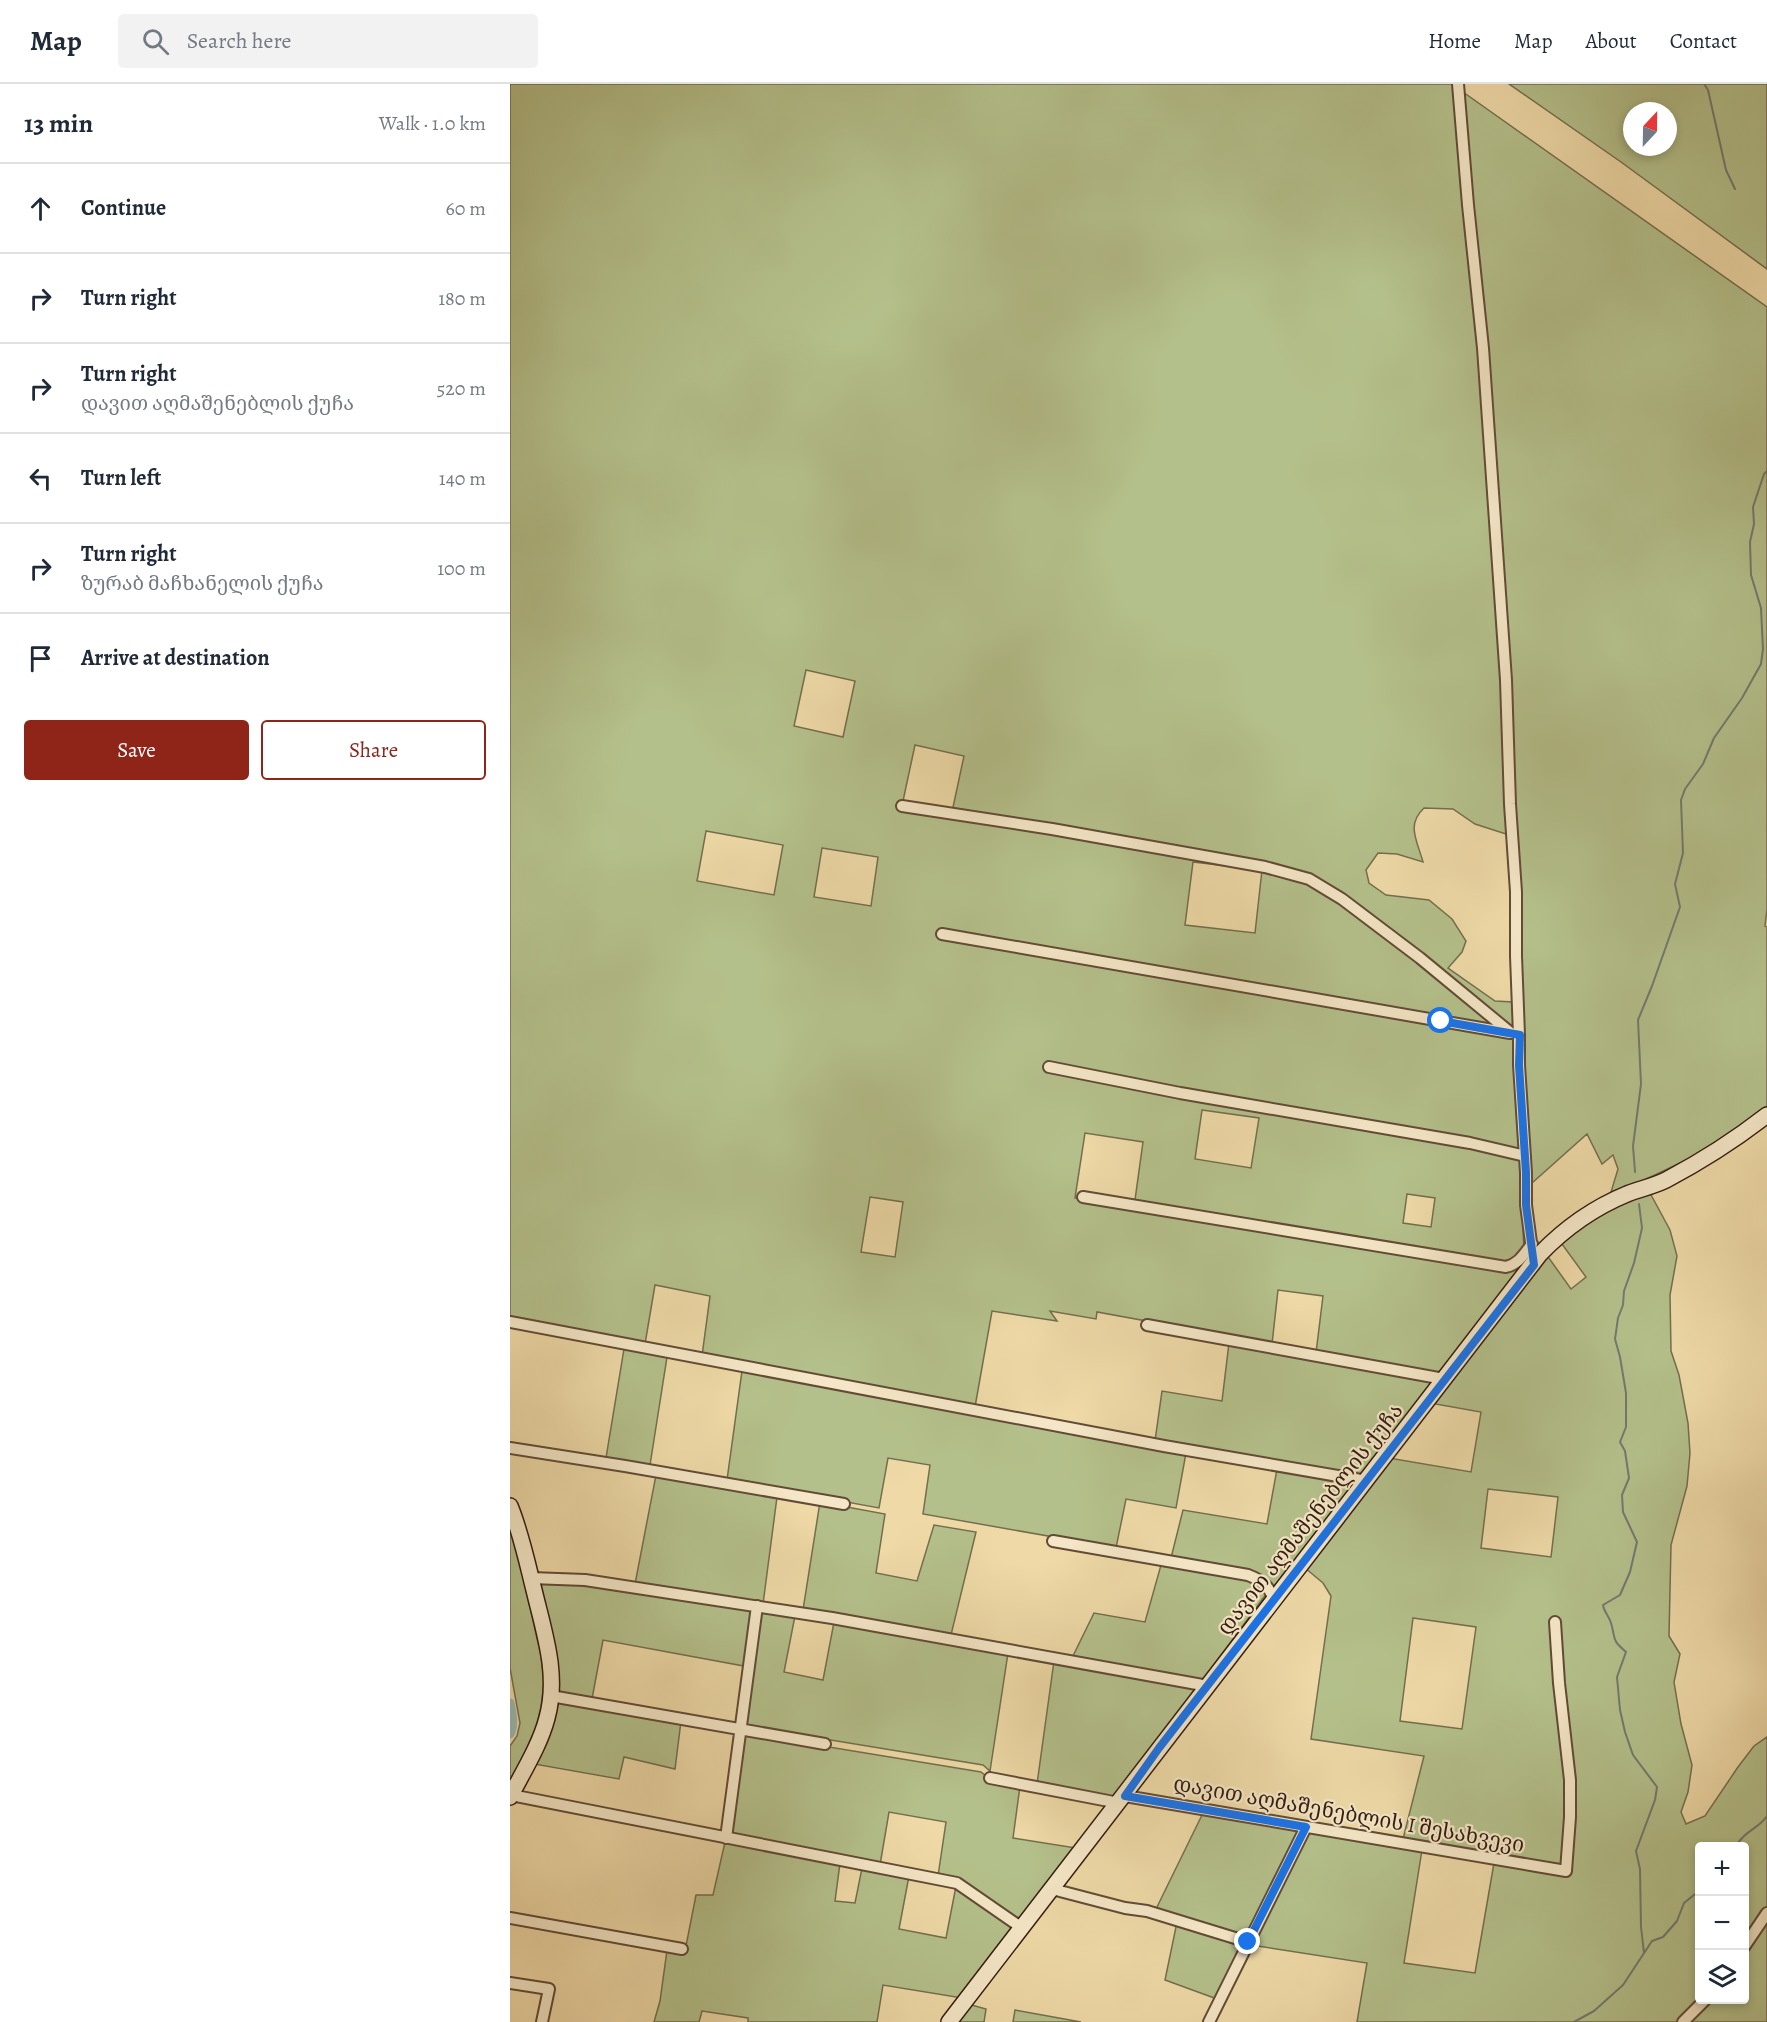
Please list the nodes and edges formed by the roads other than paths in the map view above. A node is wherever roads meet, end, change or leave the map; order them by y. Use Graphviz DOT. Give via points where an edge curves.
graph roads {
  1 [pos="1458,84"];
  2 [pos="902,807"];
  3 [pos="942,934"];
  4 [pos="1515,1034"];
  5 [pos="1049,1067"];
  6 [pos="1767,1115"];
  7 [pos="1525,1156"];
  8 [pos="1083,1197"];
  9 [pos="1532,1244"];
  10 [pos="1534,1265"];
  11 [pos="510,1322"];
  12 [pos="1147,1325"];
  13 [pos="1444,1379"];
  14 [pos="510,1448"];
  15 [pos="1366,1481"];
  16 [pos="843,1504"];
  17 [pos="510,1506"];
  18 [pos="1053,1541"];
  19 [pos="531,1578"];
  20 [pos="1274,1600"];
  21 [pos="757,1606"];
  22 [pos="1555,1622"];
  23 [pos="1208,1686"];
  24 [pos="551,1696"];
  25 [pos="741,1729"];
  26 [pos="825,1744"];
  27 [pos="990,1778"];
  28 [pos="511,1796"];
  29 [pos="1122,1799"];
  30 [pos="1306,1827"];
  31 [pos="726,1838"];
  32 [pos="1052,1888"];
  33 [pos="1767,1913"];
  34 [pos="510,1918"];
  35 [pos="1022,1928"];
  36 [pos="1749,1940"];
  37 [pos="1248,1942"];
  38 [pos="682,1949"];
  39 [pos="510,1983"];
  40 [pos="1701,2004"];
  41 [pos="542,2022"];
  42 [pos="950,2022"];
  43 [pos="1209,2022"];
  44 [pos="1683,2022"];
  1 -- 4 [label="street" via="1483,348 1504,657 1516,891"];
  2 -- 4 [label="street" via="1075,833 1265,867 1309,879 1342,899"];
  3 -- 4 [label="street"];
  4 -- 7 [label="street"];
  5 -- 7 [label="street"];
  6 -- 10 [label="street, დავით აღმაშენებლის ქუჩა" via="1704,1160 1588,1212 1556,1238"];
  7 -- 9 [label="street"];
  8 -- 9 [label="street" via="1506,1267 1519,1261"];
  9 -- 10 [label="street"];
  10 -- 13 [label="street, დავით აღმაშენებლის ქუჩა"];
  11 -- 15 [label="street"];
  12 -- 13 [label="street"];
  13 -- 15 [label="street, დავით აღმაშენებლის ქუჩა"];
  14 -- 16 [label="street"];
  15 -- 20 [label="street, დავით აღმაშენებლის ქუჩა"];
  17 -- 19 [label="street"];
  18 -- 20 [label="street" via="1248,1575 1269,1587"];
  19 -- 21 [label="street" via="585,1580"];
  19 -- 24 [label="street" via="550,1664"];
  20 -- 23 [label="street, დავით აღმაშენებლის ქუჩა"];
  21 -- 23 [label="street"];
  21 -- 25 [label="street"];
  22 -- 30 [label="street, დავით აღმაშენებლის I შესახვევი" via="1570,1780 1566,1871"];
  23 -- 29 [label="street, დავით აღმაშენებლის ქუჩა"];
  24 -- 25 [label="street"];
  24 -- 28 [label="street" via="541,1734"];
  25 -- 26 [label="street"];
  25 -- 31 [label="street"];
  27 -- 29 [label="street, დავით აღმაშენებლის I შესახვევი"];
  28 -- 31 [label="street"];
  29 -- 30 [label="street, დავით აღმაშენებლის I შესახვევი"];
  29 -- 32 [label="street, დავით აღმაშენებლის ქუჩა"];
  30 -- 37 [label="street"];
  31 -- 35 [label="street" via="957,1883"];
  32 -- 35 [label="street, დავით აღმაშენებლის ქუჩა"];
  32 -- 37 [label="street" via="1147,1911"];
  33 -- 36 [label="street"];
  34 -- 38 [label="street"];
  35 -- 42 [label="street, დავით აღმაშენებლის ქუჩა"];
  37 -- 43 [label="street"];
  39 -- 41 [label="street" via="549,1989"];
  40 -- 44 [label="street"];
}
